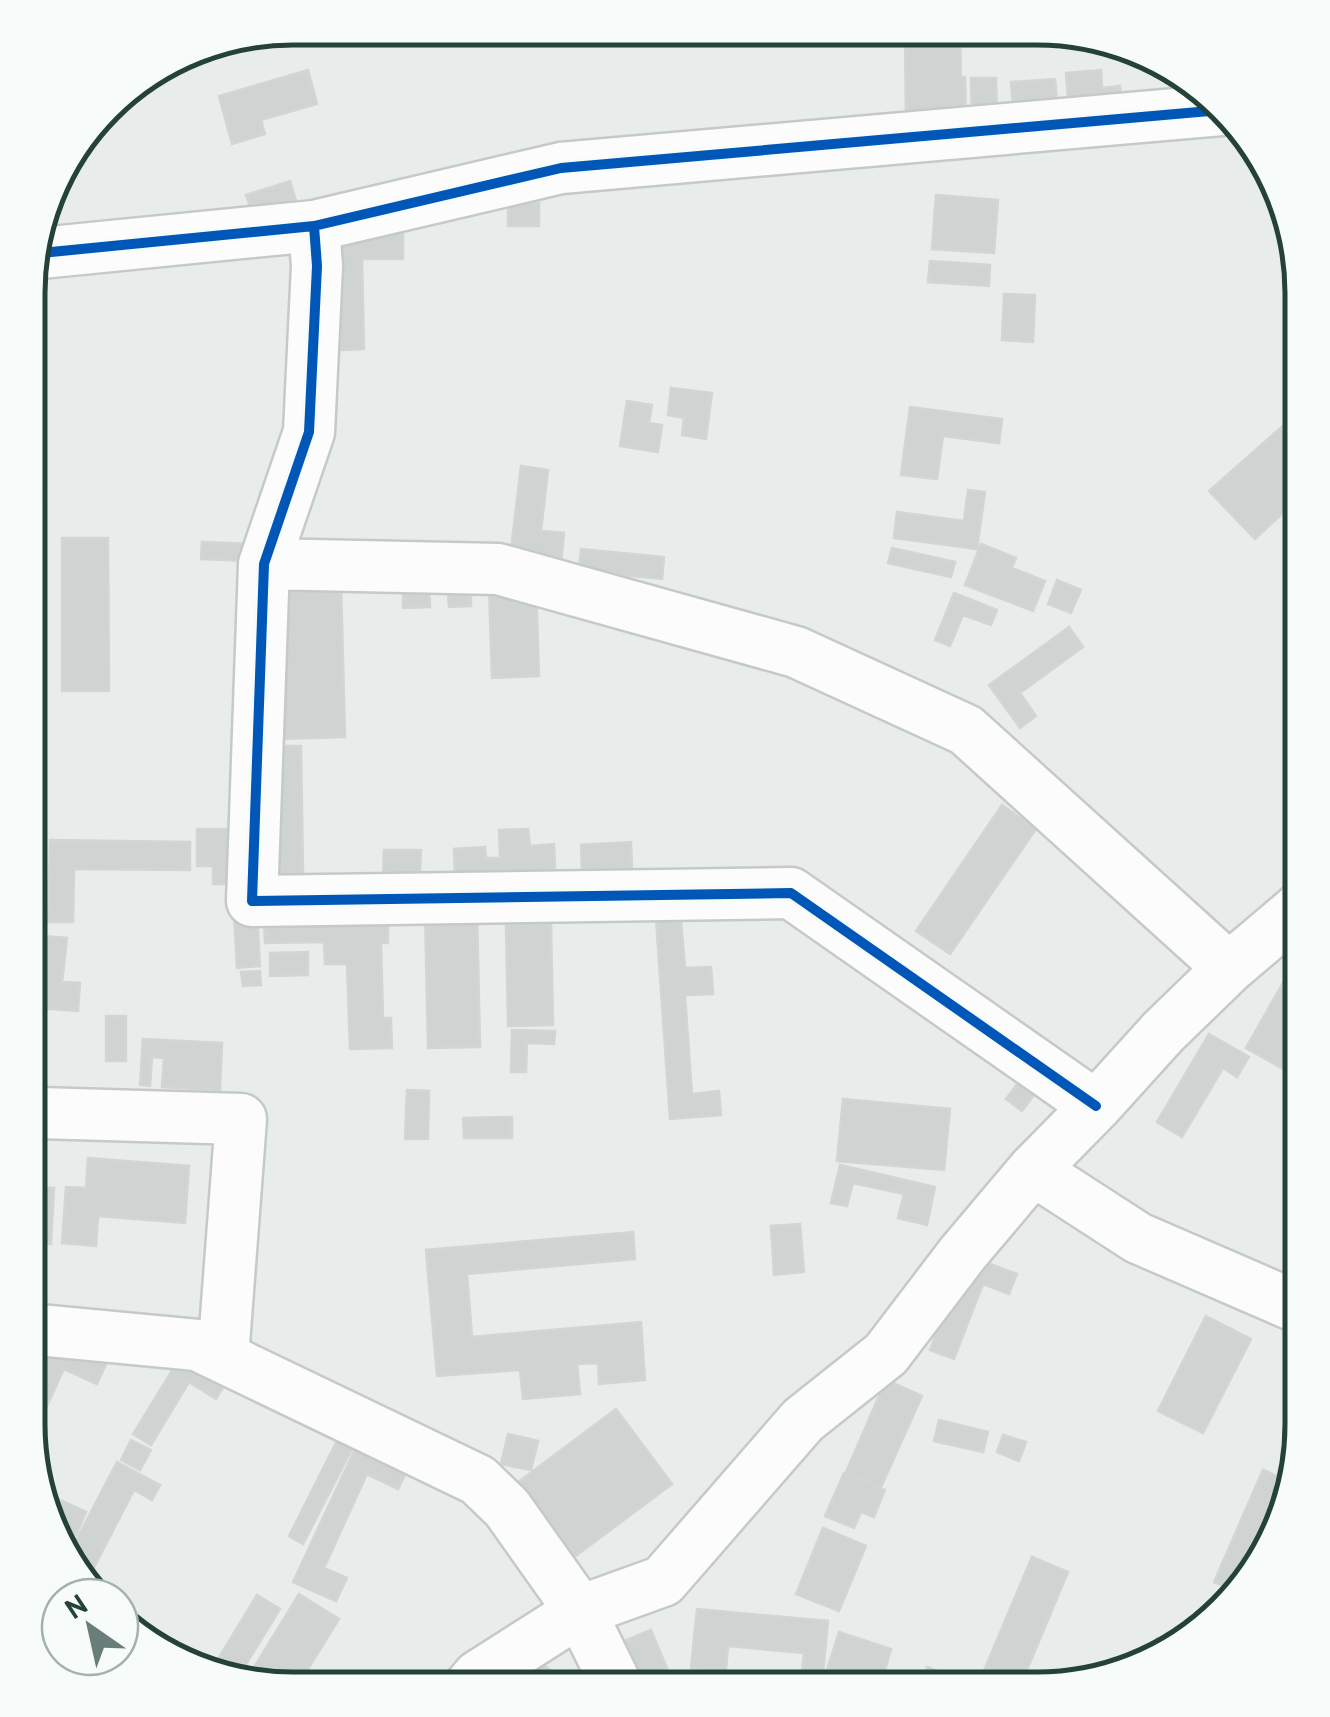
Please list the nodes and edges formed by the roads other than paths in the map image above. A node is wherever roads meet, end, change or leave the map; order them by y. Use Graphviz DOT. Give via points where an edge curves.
graph roads {
  1 [pos="1205,111"];
  2 [pos="314,226"];
  3 [pos="49,252"];
  4 [pos="264,564"];
  5 [pos="1284,921"];
  6 [pos="1229,968"];
  7 [pos="1096,1106"];
  8 [pos="45,1113"];
  9 [pos="1033,1170"];
  10 [pos="1284,1302"];
  11 [pos="45,1331"];
  12 [pos="222,1357"];
  13 [pos="580,1610"];
  14 [pos="486,1671"];
  15 [pos="610,1671"];
  1 -- 2 [label="street" via="560,168"];
  2 -- 3 [label="street"];
  2 -- 4 [label="street" via="318,266 308,432"];
  4 -- 6 [label="street" via="498,568 796,652 966,730"];
  4 -- 7 [label="street" via="252,901 792,893"];
  5 -- 6 [label="street"];
  6 -- 7 [label="street"];
  7 -- 9 [label="street"];
  8 -- 12 [label="street" via="241,1118"];
  9 -- 10 [label="street" via="1138,1238"];
  9 -- 13 [label="street" via="886,1354 803,1420 663,1581"];
  11 -- 12 [label="street" via="197,1345"];
  12 -- 13 [label="street" via="478,1480 507,1508"];
  13 -- 14 [label="street"];
  13 -- 15 [label="street"];
}
